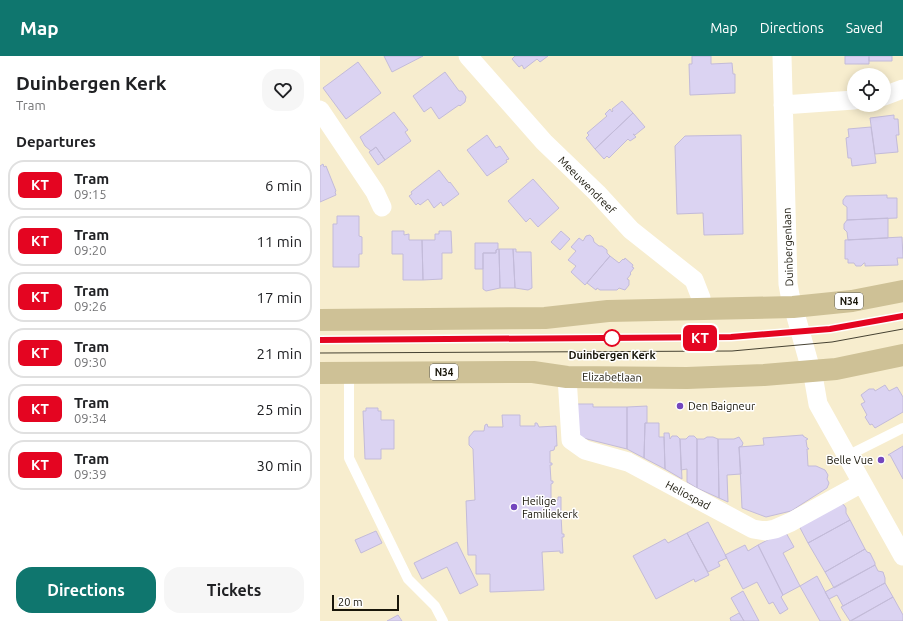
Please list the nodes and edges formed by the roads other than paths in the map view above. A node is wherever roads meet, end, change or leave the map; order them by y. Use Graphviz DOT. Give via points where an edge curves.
graph roads {
  1 [pos="468,56"];
  2 [pos="782,56"];
  3 [pos="903,89"];
  4 [pos="891,93"];
  5 [pos="847,100"];
  6 [pos="783,105"];
  7 [pos="320,110"];
  8 [pos="382,207"];
  9 [pos="903,291"];
  10 [pos="793,307"];
  11 [pos="702,310"];
  12 [pos="320,320"];
  13 [pos="903,355"];
  14 [pos="811,371"];
  15 [pos="320,373"];
  16 [pos="349,373"];
  17 [pos="567,377"];
  18 [pos="903,428"];
  19 [pos="847,456"];
  20 [pos="862,483"];
  21 [pos="903,556"];
  22 [pos="443,621"];
  1 -- 11 [label="street, Meeuwendreef" via="544,142 631,230 694,280 701,298"];
  2 -- 6 [label="street, Duinbergenlaan"];
  3 -- 4 [label="street"];
  5 -- 6 [label="street"];
  6 -- 10 [label="street, Duinbergenlaan" via="788,284"];
  7 -- 8 [label="street" via="375,192"];
  9 -- 10 [label="main road, N34" via="852,301"];
  10 -- 11 [label="main road, N34"];
  10 -- 14 [label="street, Duinbergenlaan"];
  11 -- 12 [label="main road, N34" via="608,311 545,318"];
  13 -- 14 [label="main road, Elizabetlaan / N34" via="836,369"];
  14 -- 17 [label="main road, Elizabetlaan / N34" via="687,378"];
  14 -- 19 [label="street, Duinbergenlaan" via="818,404"];
  15 -- 16 [label="main road, Elizabetlaan / N34"];
  16 -- 17 [label="main road, Elizabetlaan / N34" via="533,372"];
  16 -- 22 [label="lane" via="349,458 408,579 435,606"];
  17 -- 20 [label="street, Heliospad" via="571,440 585,450 628,462 753,528 765,531 775,529"];
  18 -- 19 [label="lane"];
  19 -- 20 [label="street, Duinbergenlaan"];
  20 -- 21 [label="street, Duinbergenlaan"];
}
